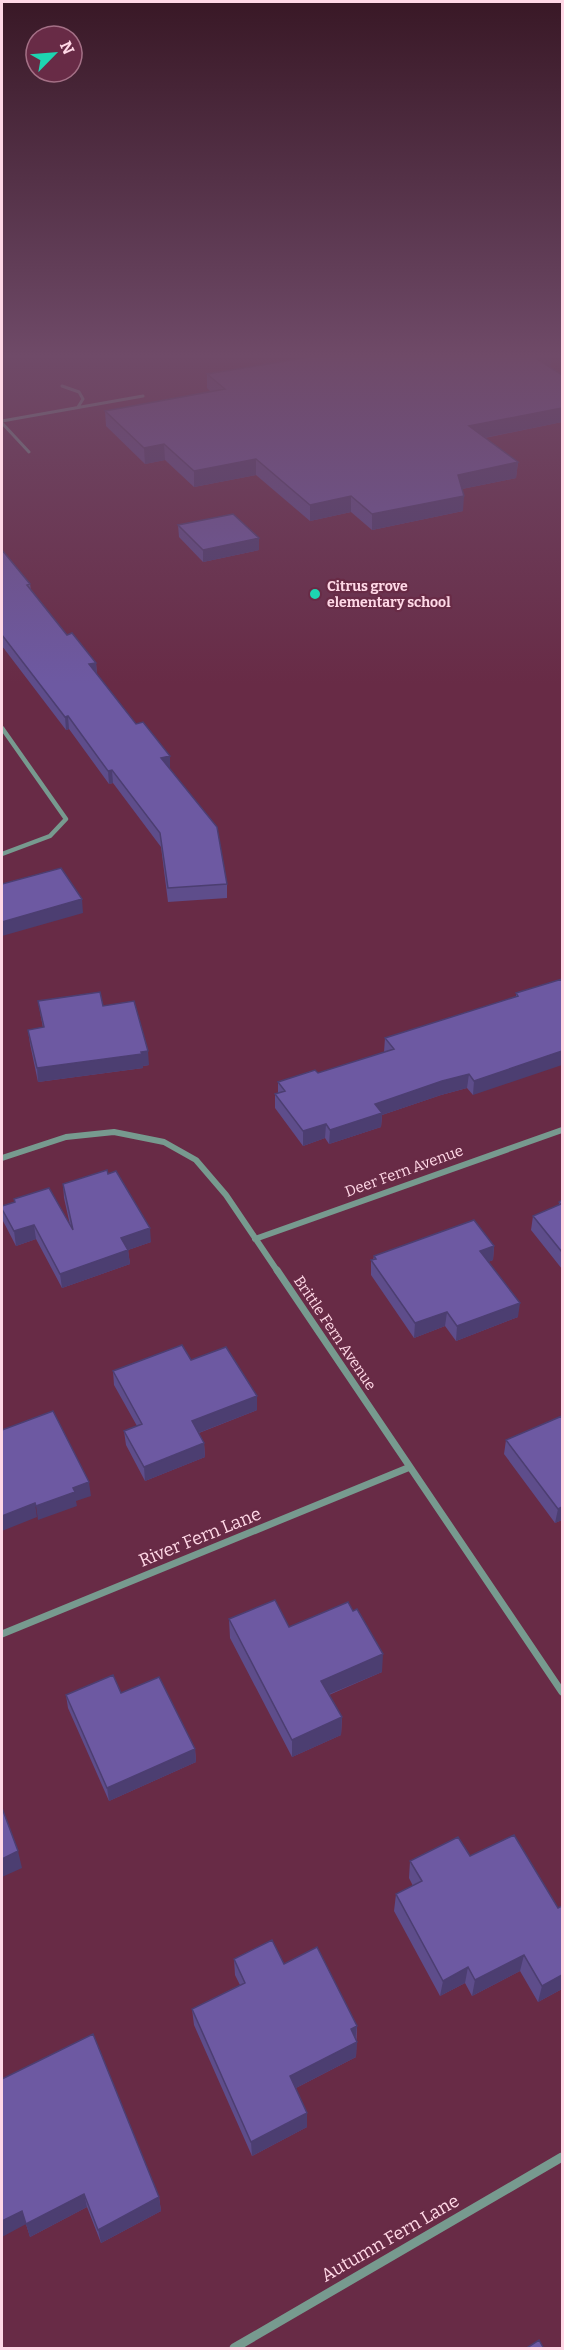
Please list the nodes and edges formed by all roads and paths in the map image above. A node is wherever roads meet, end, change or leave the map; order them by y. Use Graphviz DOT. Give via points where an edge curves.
graph roads {
  1 [pos="2,728"];
  2 [pos="2,854"];
  3 [pos="562,1130"];
  4 [pos="2,1158"];
  5 [pos="255,1239"];
  6 [pos="410,1467"];
  7 [pos="2,1634"];
  8 [pos="562,1676"];
  9 [pos="554,1680"];
  10 [pos="562,1692"];
  11 [pos="562,2157"];
  12 [pos="234,2349"];
  1 -- 2 [label="street" via="66,819 50,836"];
  3 -- 5 [label="street, Deer Fern Avenue"];
  4 -- 5 [label="street, Brittle Fern Avenue" via="66,1137 114,1132 164,1143 196,1160 226,1195"];
  5 -- 6 [label="street, Brittle Fern Avenue"];
  6 -- 7 [label="street, River Fern Lane"];
  6 -- 9 [label="street, Brittle Fern Avenue"];
  8 -- 9 [label="street"];
  9 -- 10 [label="street, Brittle Fern Avenue"];
  11 -- 12 [label="street, Autumn Fern Lane"];
}
